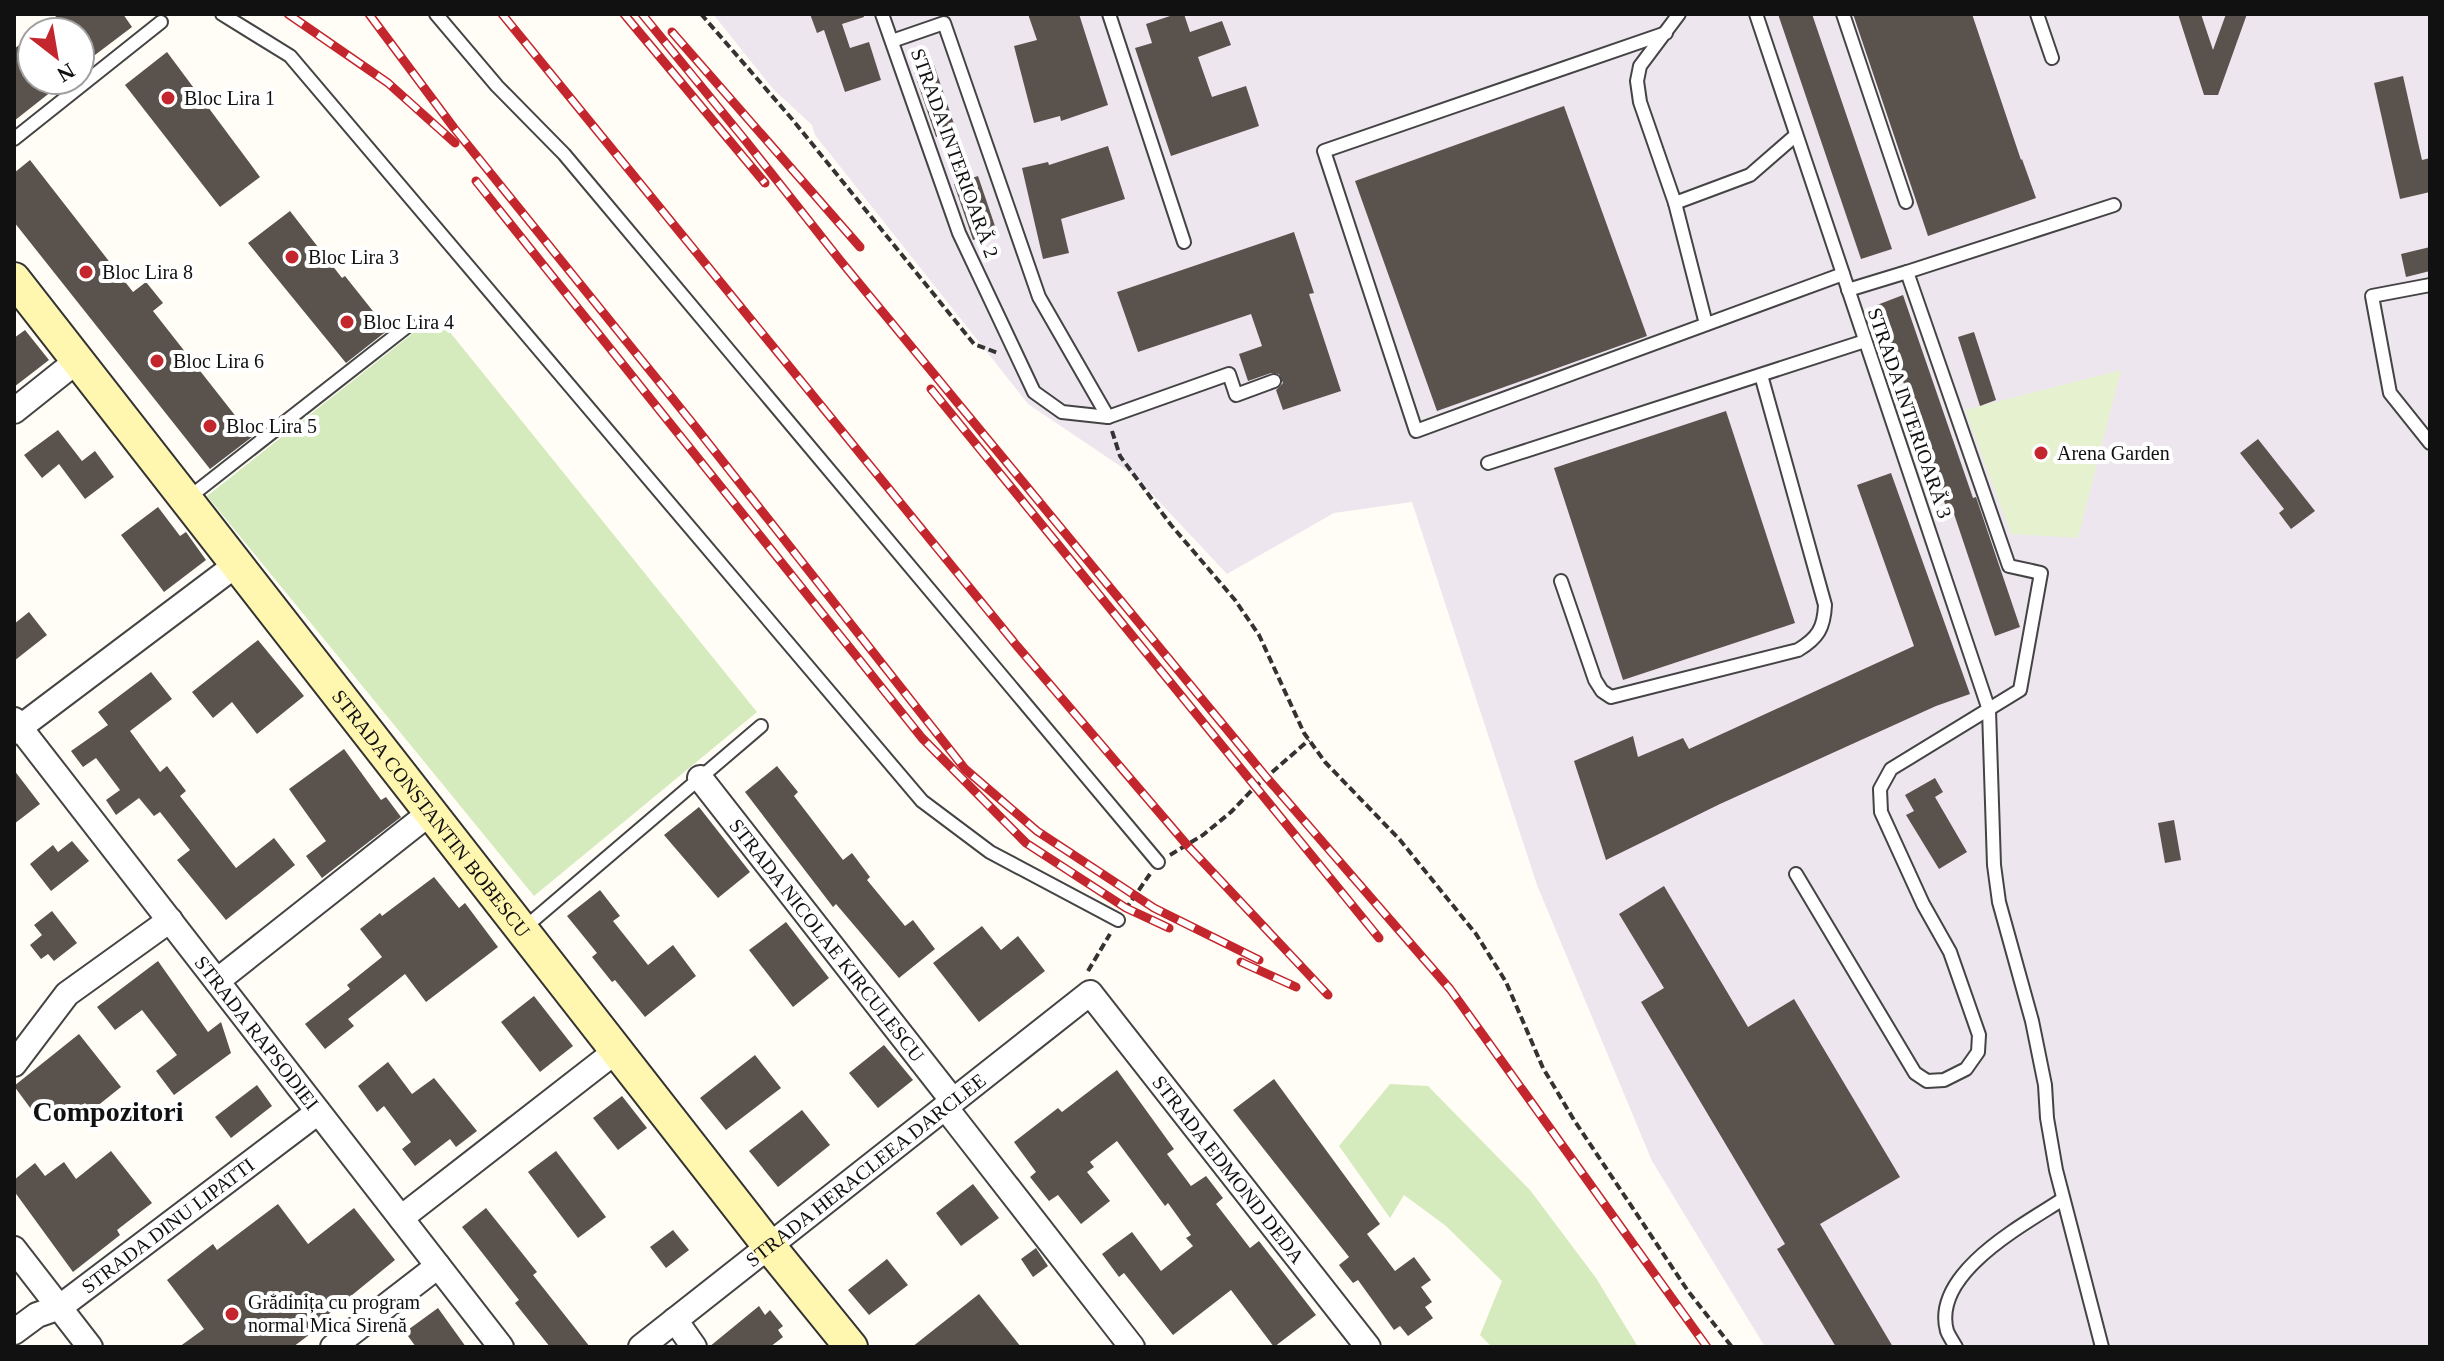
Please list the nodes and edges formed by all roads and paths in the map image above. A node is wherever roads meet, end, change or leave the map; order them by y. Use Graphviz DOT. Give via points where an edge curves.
graph roads {
  1 [pos="222,14"];
  2 [pos="436,14"];
  3 [pos="701,14"];
  4 [pos="882,14"];
  5 [pos="1109,14"];
  6 [pos="1679,14"];
  7 [pos="1756,14"];
  8 [pos="1843,14"];
  9 [pos="2037,14"];
  10 [pos="161,22"];
  11 [pos="1666,33"];
  12 [pos="892,41"];
  13 [pos="2052,58"];
  14 [pos="1796,135"];
  15 [pos="14,139"];
  16 [pos="1906,202"];
  17 [pos="1675,203"];
  18 [pos="2114,205"];
  19 [pos="1184,242"];
  20 [pos="1907,272"];
  21 [pos="1843,274"];
  22 [pos="14,279"];
  23 [pos="2430,285"];
  24 [pos="1848,290"];
  25 [pos="1706,324"];
  26 [pos="409,325"];
  27 [pos="1865,341"];
  28 [pos="78,360"];
  29 [pos="1021,365"];
  30 [pos="1761,375"];
  31 [pos="1274,381"];
  32 [pos="14,411"];
  33 [pos="1108,417"];
  34 [pos="2430,443"];
  35 [pos="1488,463"];
  36 [pos="187,499"];
  37 [pos="237,564"];
  38 [pos="1561,581"];
  39 [pos="1989,710"];
  40 [pos="16,726"];
  41 [pos="761,726"];
  42 [pos="1309,740"];
  43 [pos="700,778"];
  44 [pos="431,812"];
  45 [pos="1158,862"];
  46 [pos="1796,874"];
  47 [pos="170,920"];
  48 [pos="1118,920"];
  49 [pos="522,930"];
  50 [pos="217,981"];
  51 [pos="1090,993"];
  52 [pos="616,1051"];
  53 [pos="14,1064"];
  54 [pos="949,1104"];
  55 [pos="318,1112"];
  56 [pos="2063,1199"];
  57 [pos="401,1218"];
  58 [pos="769,1246"];
  59 [pos="14,1249"];
  60 [pos="438,1266"];
  61 [pos="60,1307"];
  62 [pos="675,1320"];
  63 [pos="14,1332"];
  64 [pos="90,1347"];
  65 [pos="333,1347"];
  66 [pos="501,1347"];
  67 [pos="641,1347"];
  68 [pos="694,1347"];
  69 [pos="851,1347"];
  70 [pos="1132,1347"];
  71 [pos="1368,1347"];
  72 [pos="1732,1347"];
  73 [pos="1956,1347"];
  74 [pos="2102,1347"];
  1 -- 48 [label="lane" via="290,56 922,801 990,852"];
  2 -- 45 [label="lane" via="564,154"];
  3 -- 29 [label="path" via="974,344"];
  4 -- 12 [label="lane, STRADA INTERIOARĂ 2"];
  5 -- 19 [label="lane"];
  6 -- 11 [label="lane"];
  7 -- 14 [label="lane, STRADA INTERIOARĂ 3"];
  8 -- 16 [label="lane"];
  9 -- 13 [label="lane"];
  10 -- 15 [label="lane"];
  11 -- 17 [label="lane" via="1640,66 1637,81"];
  11 -- 25 [label="lane" via="1324,151 1416,431"];
  12 -- 29 [label="lane, STRADA INTERIOARĂ 2" via="959,233"];
  12 -- 33 [label="lane" via="944,23 1039,297"];
  14 -- 17 [label="lane" via="1750,175"];
  14 -- 21 [label="lane, STRADA INTERIOARĂ 3"];
  17 -- 25 [label="lane"];
  18 -- 20 [label="lane"];
  20 -- 24 [label="lane"];
  20 -- 39 [label="lane" via="2009,566 2041,573 2020,690"];
  21 -- 24 [label="lane, STRADA INTERIOARĂ 3"];
  21 -- 25 [label="lane"];
  22 -- 28 [label="street, STRADA CONSTANTIN BOBESCU"];
  23 -- 34 [label="lane" via="2372,296 2390,393"];
  24 -- 27 [label="lane, STRADA INTERIOARĂ 3"];
  26 -- 36 [label="lane"];
  27 -- 30 [label="lane"];
  27 -- 39 [label="lane, STRADA INTERIOARĂ 3"];
  28 -- 32 [label="street"];
  28 -- 36 [label="street, STRADA CONSTANTIN BOBESCU"];
  29 -- 33 [label="lane, STRADA INTERIOARĂ 2" via="1034,392 1062,412"];
  30 -- 35 [label="lane"];
  30 -- 38 [label="lane" via="1825,605 1824,624 1815,640 1798,650 1611,697 1595,680"];
  31 -- 33 [label="lane" via="1236,395 1229,374"];
  33 -- 42 [label="path" via="1120,456 1259,635"];
  36 -- 37 [label="street, STRADA CONSTANTIN BOBESCU"];
  37 -- 40 [label="street"];
  37 -- 44 [label="street, STRADA CONSTANTIN BOBESCU"];
  39 -- 46 [label="lane" via="1891,769 1880,789 1881,812 1950,952 1979,1035 1978,1052 1966,1069 1944,1080 1927,1081 1915,1073"];
  39 -- 56 [label="lane, STRADA INTERIOARĂ 3" via="1999,902 2039,1055"];
  40 -- 47 [label="street, STRADA RAPSODIEI"];
  41 -- 43 [label="lane"];
  42 -- 45 [label="path" via="1212,828"];
  42 -- 72 [label="path" via="1476,934 1506,982 1543,1068 1574,1120 1688,1291"];
  43 -- 49 [label="lane"];
  43 -- 54 [label="street, STRADA NICOLAE KIRCULESCU"];
  44 -- 49 [label="street, STRADA CONSTANTIN BOBESCU"];
  44 -- 50 [label="street"];
  47 -- 50 [label="street, STRADA RAPSODIEI"];
  47 -- 53 [label="street" via="67,994"];
  49 -- 52 [label="street, STRADA CONSTANTIN BOBESCU"];
  50 -- 55 [label="street, STRADA RAPSODIEI"];
  51 -- 54 [label="street, STRADA HERACLEEA DARCLEE"];
  51 -- 71 [label="street, STRADA EDMOND DEDA"];
  52 -- 57 [label="street"];
  52 -- 58 [label="street, STRADA CONSTANTIN BOBESCU"];
  54 -- 58 [label="street, STRADA HERACLEEA DARCLEE"];
  54 -- 70 [label="street, STRADA NICOLAE KIRCULESCU"];
  55 -- 57 [label="street, STRADA RAPSODIEI"];
  55 -- 61 [label="street, STRADA DINU LIPATTI"];
  56 -- 73 [label="lane" via="1965,1271 1946,1308 1947,1330"];
  56 -- 74 [label="lane, STRADA INTERIOARĂ 3"];
  57 -- 60 [label="street, STRADA RAPSODIEI"];
  58 -- 62 [label="street, STRADA HERACLEEA DARCLEE"];
  58 -- 69 [label="street, STRADA CONSTANTIN BOBESCU"];
  59 -- 61 [label="street"];
  60 -- 65 [label="street"];
  60 -- 66 [label="street, STRADA RAPSODIEI"];
  61 -- 63 [label="street, STRADA DINU LIPATTI"];
  61 -- 64 [label="street"];
  62 -- 67 [label="street, STRADA HERACLEEA DARCLEE"];
  62 -- 68 [label="street"];
}
